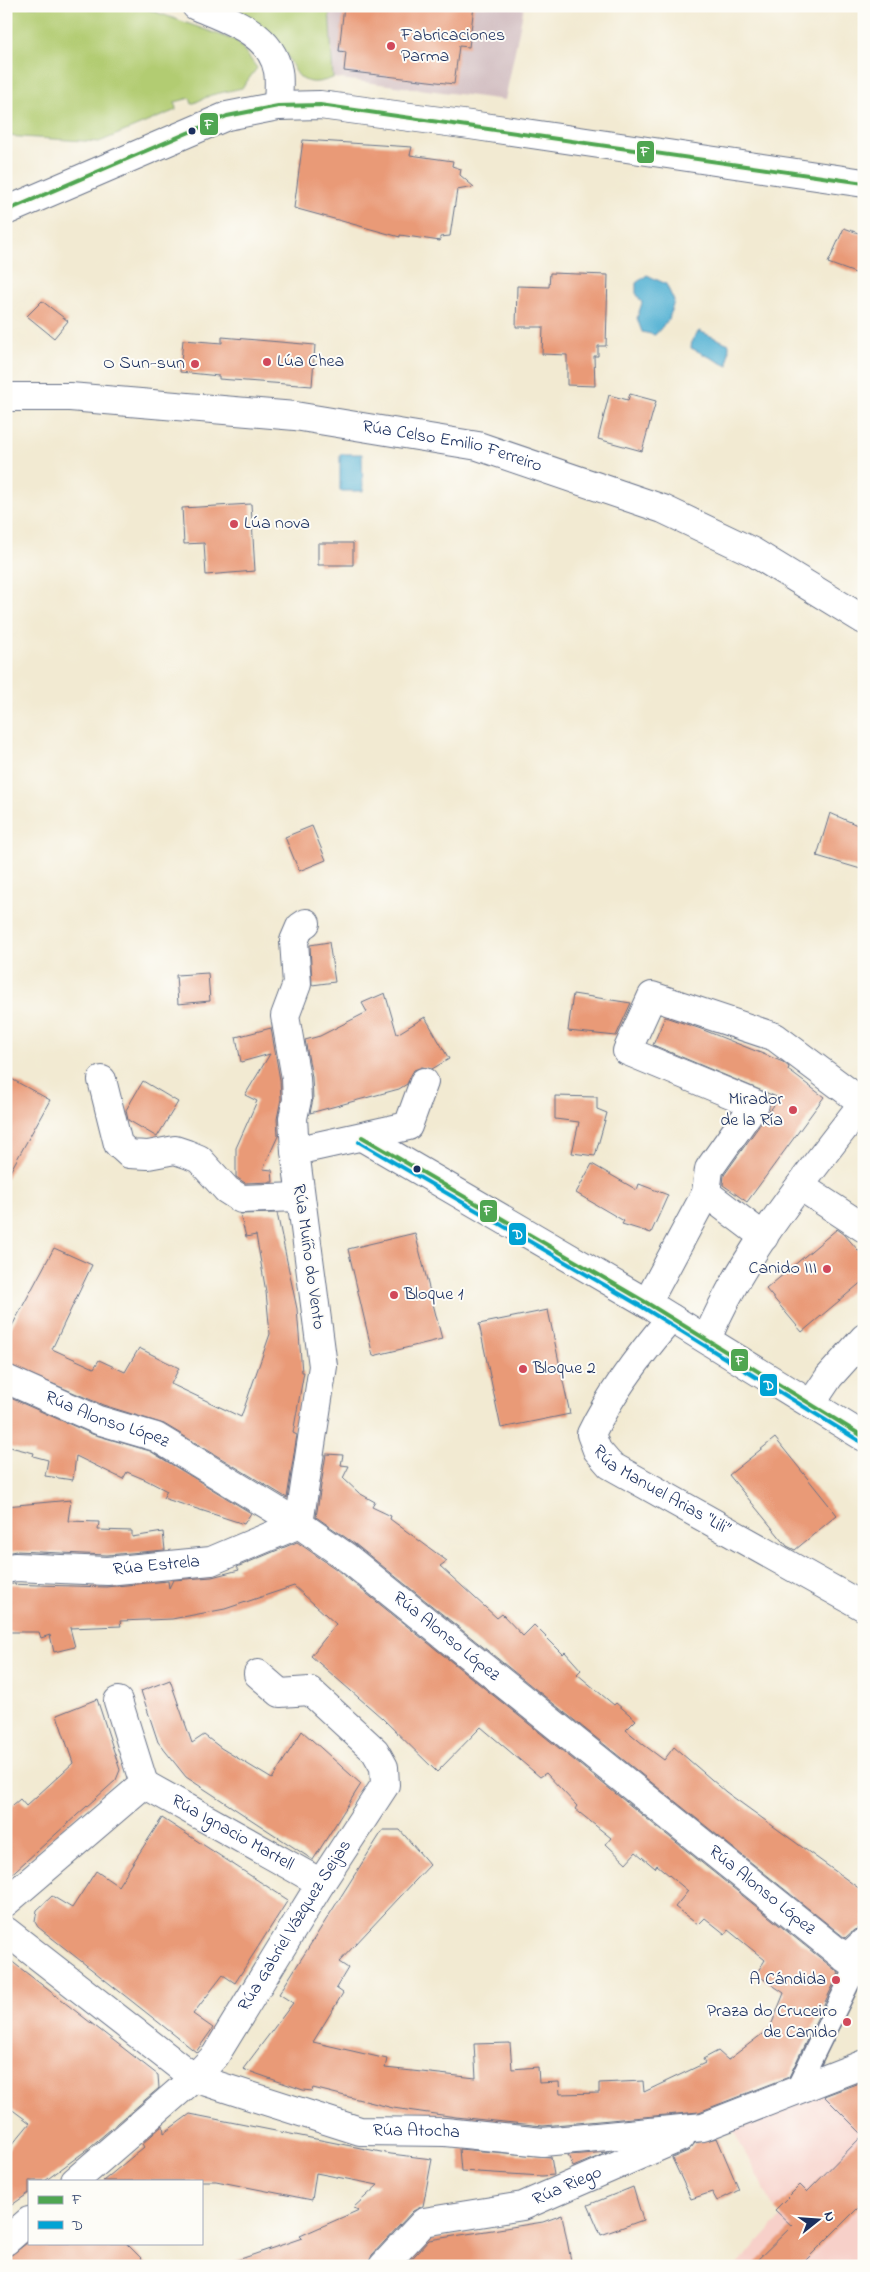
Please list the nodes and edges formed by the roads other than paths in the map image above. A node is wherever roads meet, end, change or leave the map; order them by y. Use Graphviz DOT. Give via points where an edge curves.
graph roads {
  1 [pos="196,6"];
  2 [pos="278,106"];
  3 [pos="864,183"];
  4 [pos="6,210"];
  5 [pos="6,397"];
  6 [pos="864,620"];
  7 [pos="306,923"];
  8 [pos="102,1080"];
  9 [pos="424,1082"];
  10 [pos="362,1137"];
  11 [pos="295,1151"];
  12 [pos="800,1186"];
  13 [pos="706,1193"];
  14 [pos="300,1197"];
  15 [pos="864,1228"];
  16 [pos="764,1237"];
  17 [pos="647,1303"];
  18 [pos="671,1318"];
  19 [pos="864,1338"];
  20 [pos="708,1339"];
  21 [pos="6,1379"];
  22 [pos="811,1404"];
  23 [pos="864,1437"];
  24 [pos="300,1524"];
  25 [pos="6,1569"];
  26 [pos="864,1607"];
  27 [pos="258,1674"];
  28 [pos="118,1701"];
  29 [pos="144,1784"];
  30 [pos="320,1883"];
  31 [pos="6,1902"];
  32 [pos="6,1931"];
  33 [pos="857,1961"];
  34 [pos="864,2064"];
  35 [pos="194,2078"];
  36 [pos="795,2092"];
  37 [pos="703,2127"];
  38 [pos="76,2180"];
  39 [pos="28,2223"];
  40 [pos="6,2241"];
  41 [pos="382,2266"];
  1 -- 2 [label="street" via="255,35 269,51 278,70"];
  2 -- 3 [label="street" via="320,105 451,122"];
  2 -- 4 [label="street" via="227,116"];
  5 -- 6 [label="street, Rúa Celso Emilio Ferreiro" via="70,397 295,416 478,446 663,509 753,552"];
  7 -- 11 [label="street, Rúa Muíño do Vento" via="300,927 294,941 297,984 285,1016 296,1078"];
  8 -- 14 [label="street" via="118,1144 129,1154 148,1155 175,1150 200,1159 227,1190 240,1198"];
  9 -- 10 [label="street" via="408,1126"];
  10 -- 11 [label="street"];
  10 -- 17 [label="street"];
  11 -- 14 [label="street, Rúa Muíño do Vento"];
  12 -- 13 [label="street" via="863,1103 775,1037 652,996 626,1051 755,1104 709,1169"];
  12 -- 15 [label="street"];
  12 -- 16 [label="street"];
  13 -- 16 [label="street"];
  13 -- 17 [label="street"];
  14 -- 24 [label="street, Rúa Muíño do Vento" via="323,1366"];
  16 -- 20 [label="street" via="719,1311"];
  17 -- 18 [label="street"];
  18 -- 20 [label="street"];
  18 -- 26 [label="street, Rúa Manuel Arias “Lili”" via="603,1409 592,1434 596,1450 610,1464"];
  19 -- 22 [label="street" via="829,1377"];
  20 -- 22 [label="street"];
  21 -- 24 [label="street, Rúa Alonso López" via="98,1420 156,1437"];
  22 -- 23 [label="street"];
  24 -- 25 [label="street, Rúa Estrela" via="211,1561 107,1571"];
  24 -- 33 [label="street, Rúa Alonso López" via="345,1556"];
  27 -- 30 [label="street, Rúa Gabriel Vázquez Seijas" via="280,1692 310,1692 375,1751 384,1767 385,1785"];
  28 -- 29 [label="street"];
  29 -- 30 [label="street, Rúa Ignacio Martell"];
  29 -- 31 [label="street"];
  30 -- 35 [label="street, Rúa Gabriel Vázquez Seijas" via="214,2056"];
  32 -- 35 [label="street"];
  33 -- 36 [label="street"];
  34 -- 36 [label="street"];
  35 -- 37 [label="street, Rúa Atocha" via="360,2131 445,2132 543,2142"];
  35 -- 38 [label="street"];
  36 -- 37 [label="street, Rúa Atocha"];
  37 -- 41 [label="street, Rúa Riego" via="523,2206 424,2222"];
  39 -- 40 [label="street"];
}
